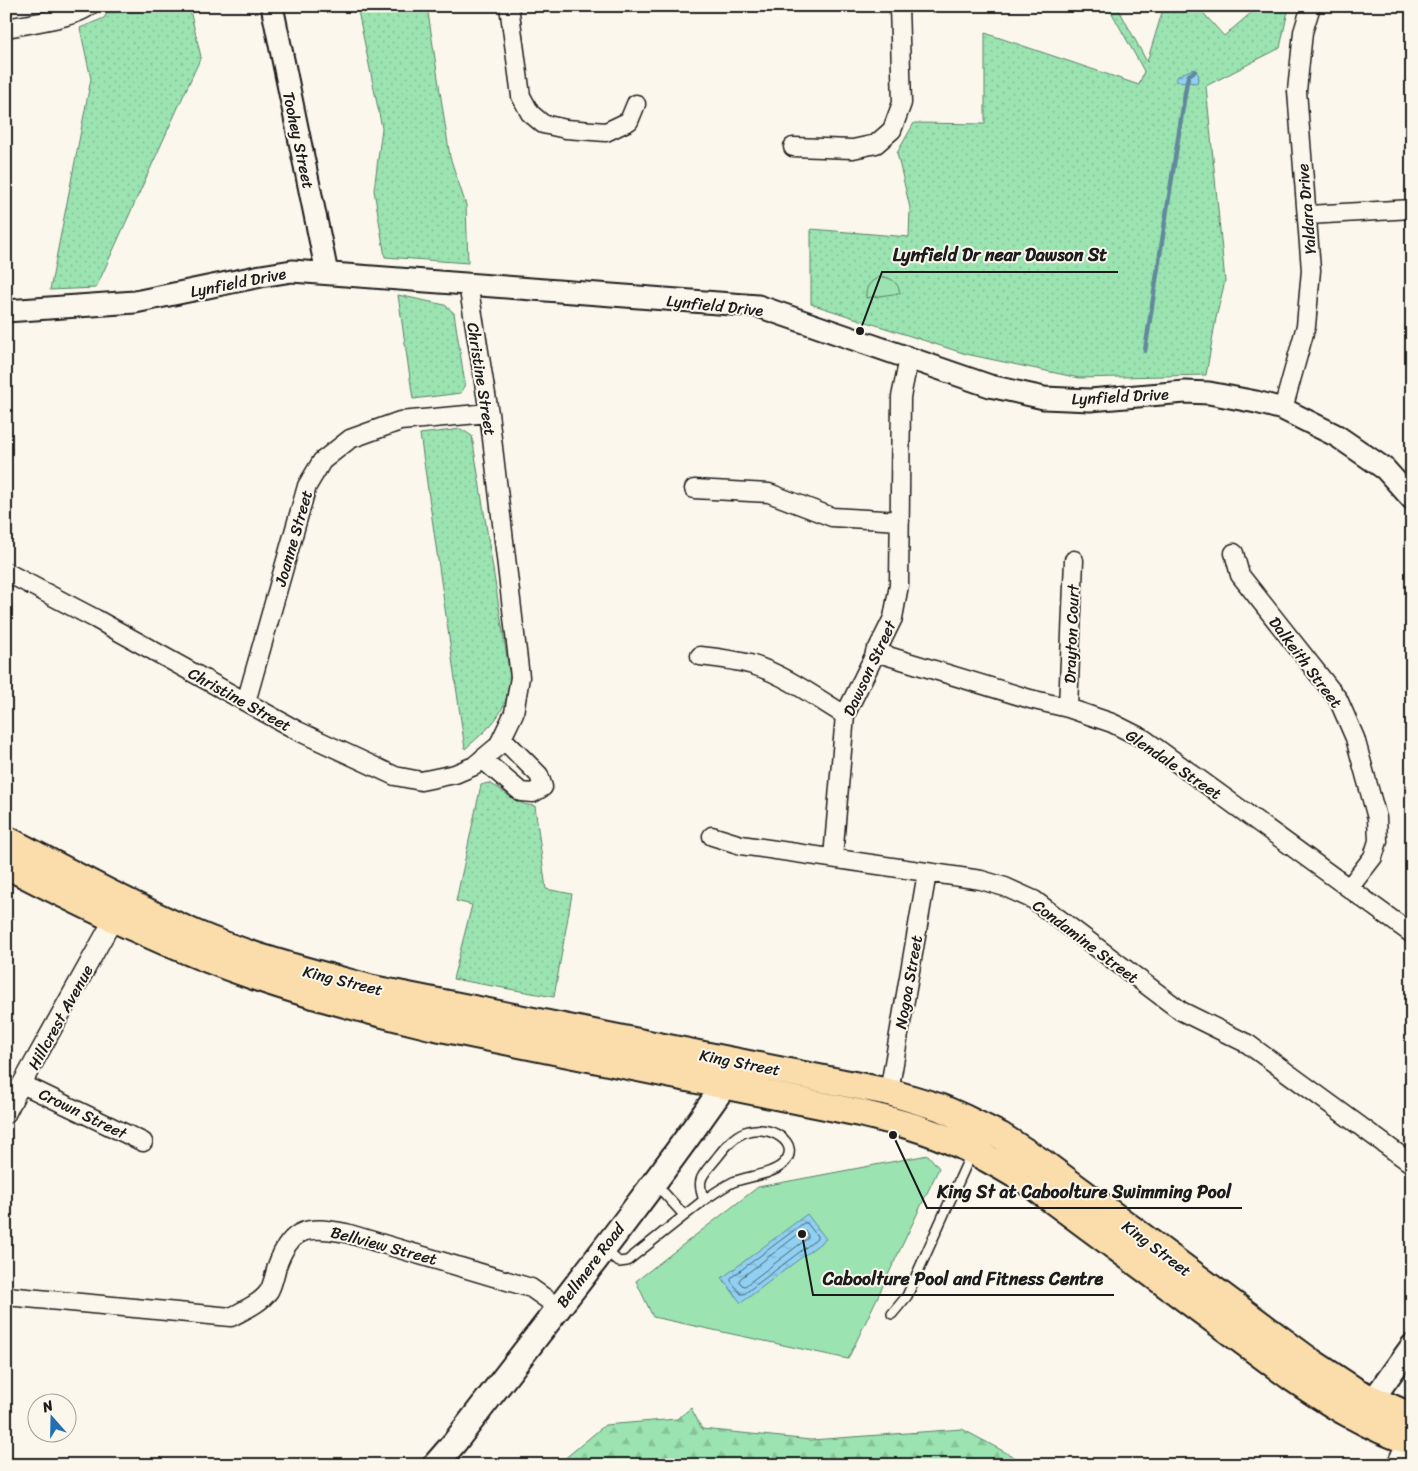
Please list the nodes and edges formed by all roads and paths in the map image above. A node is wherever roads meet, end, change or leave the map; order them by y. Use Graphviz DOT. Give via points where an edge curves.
graph roads {
  1 [pos="89,6"];
  2 [pos="272,6"];
  3 [pos="509,6"];
  4 [pos="899,6"];
  5 [pos="1312,6"];
  6 [pos="6,28"];
  7 [pos="636,104"];
  8 [pos="793,147"];
  9 [pos="1412,209"];
  10 [pos="1308,215"];
  11 [pos="326,273"];
  12 [pos="468,284"];
  13 [pos="6,311"];
  14 [pos="909,358"];
  15 [pos="1283,409"];
  16 [pos="489,413"];
  17 [pos="694,490"];
  18 [pos="1412,499"];
  19 [pos="900,521"];
  20 [pos="1234,552"];
  21 [pos="1074,560"];
  22 [pos="6,572"];
  23 [pos="875,652"];
  24 [pos="700,656"];
  25 [pos="246,702"];
  26 [pos="1068,708"];
  27 [pos="845,715"];
  28 [pos="502,738"];
  29 [pos="482,758"];
  30 [pos="712,836"];
  31 [pos="6,839"];
  32 [pos="833,858"];
  33 [pos="6,865"];
  34 [pos="927,873"];
  35 [pos="1349,888"];
  36 [pos="114,920"];
  37 [pos="1412,934"];
  38 [pos="740,1062"];
  39 [pos="724,1085"];
  40 [pos="14,1091"];
  41 [pos="889,1092"];
  42 [pos="6,1114"];
  43 [pos="143,1142"];
  44 [pos="973,1151"];
  45 [pos="1412,1164"];
  46 [pos="652,1184"];
  47 [pos="704,1200"];
  48 [pos="684,1215"];
  49 [pos="1129,1242"];
  50 [pos="603,1248"];
  51 [pos="6,1296"];
  52 [pos="558,1307"];
  53 [pos="892,1314"];
  54 [pos="1412,1345"];
  55 [pos="1366,1410"];
  56 [pos="1410,1433"];
  57 [pos="435,1465"];
  58 [pos="1396,1465"];
  1 -- 6 [label="street" via="67,16"];
  2 -- 11 [label="street, Toohey Street"];
  3 -- 7 [label="street" via="521,96 530,113 543,124 606,132 629,121"];
  4 -- 8 [label="street" via="902,103 892,130 876,144 853,149"];
  5 -- 10 [label="street, Yaldara Drive" via="1303,32 1297,90"];
  9 -- 10 [label="street"];
  10 -- 15 [label="street, Yaldara Drive" via="1311,270 1308,317"];
  11 -- 12 [label="street, Lynfield Drive"];
  11 -- 13 [label="street, Lynfield Drive" via="292,271 135,302"];
  12 -- 14 [label="street, Lynfield Drive" via="758,306"];
  12 -- 16 [label="street, Christine Street"];
  14 -- 15 [label="street, Lynfield Drive" via="990,386 1044,398 1090,400 1161,393 1209,393"];
  14 -- 19 [label="street, Dawson Street" via="901,397"];
  15 -- 18 [label="street, Lynfield Drive" via="1337,436 1385,469"];
  16 -- 25 [label="street, Joanne Street" via="400,421 350,439 322,461 307,486"];
  16 -- 28 [label="street, Christine Street" via="520,677 514,714"];
  17 -- 19 [label="street" via="768,493 832,517"];
  19 -- 23 [label="street, Dawson Street" via="897,603"];
  20 -- 35 [label="street, Dalkeith Street" via="1240,575 1338,699 1355,738 1377,818 1378,841 1373,857"];
  21 -- 26 [label="street, Drayton Court"];
  22 -- 25 [label="street, Christine Street"];
  23 -- 26 [label="street, Glendale Street"];
  23 -- 27 [label="street, Dawson Street"];
  24 -- 27 [label="street" via="732,660 773,673"];
  25 -- 29 [label="street, Christine Street" via="298,731 395,776 421,781 455,774 474,766"];
  26 -- 35 [label="street, Glendale Street" via="1112,723 1144,739"];
  27 -- 32 [label="street, Dawson Street"];
  28 -- 29 [label="street, Christine Street" via="498,746"];
  28 -- 29 [label="street" via="539,775 543,787 533,793 521,792"];
  30 -- 32 [label="street, Condamine Street" via="741,845"];
  31 -- 38 [label="main road, King Street" via="109,893 198,934 306,972"];
  32 -- 34 [label="street, Condamine Street"];
  33 -- 36 [label="main road, King Street"];
  34 -- 41 [label="street, Nogoa Street"];
  34 -- 45 [label="street, Condamine Street" via="981,880 1034,900 1181,1011 1248,1044"];
  35 -- 37 [label="street, Glendale Street"];
  36 -- 39 [label="main road, King Street" via="259,978 362,1009"];
  36 -- 40 [label="street, Hillcrest Avenue"];
  38 -- 39 [label="main road, Bellmere Road"];
  38 -- 41 [label="main road, King Street"];
  39 -- 44 [label="main road, King Street" via="902,1123"];
  39 -- 46 [label="main road, Bellmere Road"];
  40 -- 42 [label="street, Hillcrest Avenue"];
  40 -- 43 [label="street, Crown Street"];
  41 -- 49 [label="main road, King Street" via="939,1107 1001,1136 1043,1163"];
  44 -- 49 [label="main road, King Street"];
  44 -- 53 [label="lane" via="907,1296"];
  46 -- 48 [label="lane"];
  46 -- 50 [label="main road, Bellmere Road"];
  47 -- 47 [label="lane" via="701,1177 735,1137 755,1129 765,1129 781,1136 789,1151 783,1164 732,1183"];
  47 -- 48 [label="lane"];
  48 -- 50 [label="lane" via="627,1261 619,1262"];
  49 -- 55 [label="main road, King Street" via="1340,1382"];
  50 -- 52 [label="main road, Bellmere Road"];
  51 -- 52 [label="street, Bellview Street" via="231,1317 252,1306 269,1290 283,1248 296,1235 311,1229 323,1229 531,1288"];
  52 -- 57 [label="main road, Bellmere Road"];
  54 -- 55 [label="street"];
  55 -- 56 [label="main road, King Street"];
  56 -- 58 [label="street"];
}
